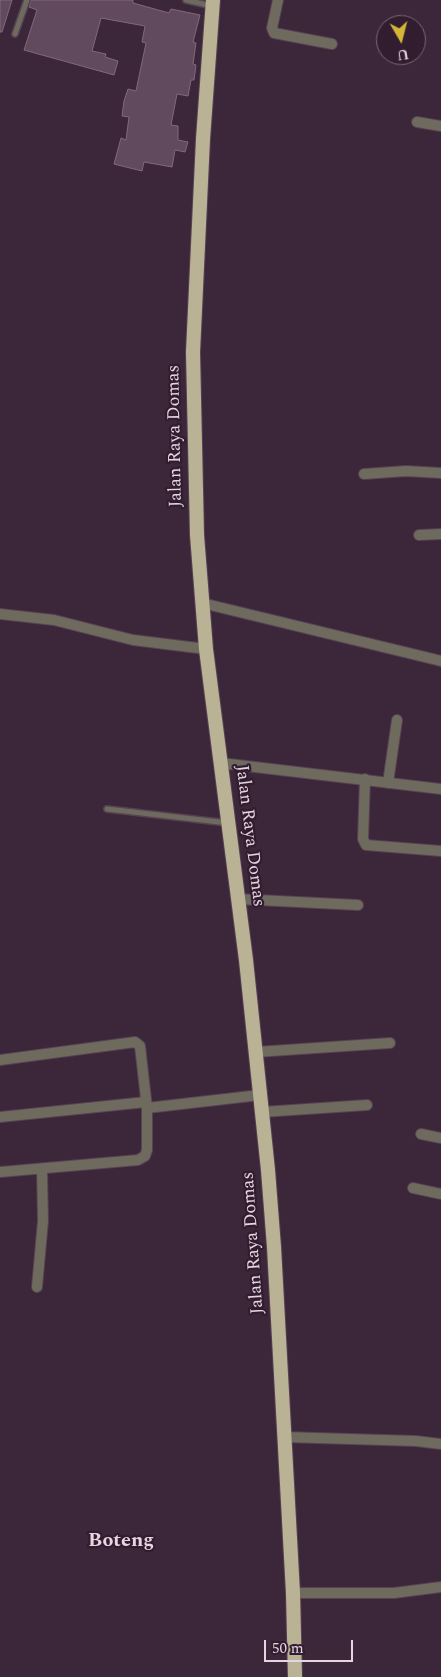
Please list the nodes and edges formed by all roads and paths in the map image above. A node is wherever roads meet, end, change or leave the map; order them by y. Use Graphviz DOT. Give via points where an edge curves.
graph roads {
  1 [pos="27,0"];
  2 [pos="186,0"];
  3 [pos="278,0"];
  4 [pos="212,3"];
  5 [pos="15,34"];
  6 [pos="332,44"];
  7 [pos="417,122"];
  8 [pos="441,126"];
  9 [pos="441,473"];
  10 [pos="364,474"];
  11 [pos="441,534"];
  12 [pos="419,535"];
  13 [pos="202,603"];
  14 [pos="0,614"];
  15 [pos="206,649"];
  16 [pos="441,661"];
  17 [pos="397,720"];
  18 [pos="221,763"];
  19 [pos="365,779"];
  20 [pos="388,783"];
  21 [pos="441,789"];
  22 [pos="107,809"];
  23 [pos="228,823"];
  24 [pos="441,851"];
  25 [pos="238,899"];
  26 [pos="358,905"];
  27 [pos="390,1043"];
  28 [pos="256,1052"];
  29 [pos="0,1060"];
  30 [pos="260,1095"];
  31 [pos="147,1105"];
  32 [pos="367,1105"];
  33 [pos="262,1112"];
  34 [pos="0,1117"];
  35 [pos="421,1134"];
  36 [pos="441,1138"];
  37 [pos="42,1169"];
  38 [pos="0,1172"];
  39 [pos="413,1188"];
  40 [pos="441,1194"];
  41 [pos="38,1288"];
  42 [pos="284,1437"];
  43 [pos="441,1444"];
  44 [pos="441,1587"];
  45 [pos="294,1593"];
  46 [pos="295,1677"];
  1 -- 5 [label="lane"];
  2 -- 4 [label="lane"];
  3 -- 6 [label="street" via="272,28 274,33"];
  4 -- 13 [label="highway, Jalan Raya Domas" via="193,352"];
  7 -- 8 [label="street"];
  9 -- 10 [label="street"];
  11 -- 12 [label="street"];
  13 -- 15 [label="highway, Jalan Raya Domas"];
  13 -- 16 [label="street"];
  14 -- 15 [label="street" via="54,620 133,640"];
  15 -- 18 [label="highway, Jalan Raya Domas"];
  17 -- 20 [label="street"];
  18 -- 19 [label="street"];
  18 -- 23 [label="highway, Jalan Raya Domas"];
  19 -- 20 [label="street"];
  19 -- 24 [label="street" via="363,839 366,845"];
  20 -- 21 [label="street"];
  22 -- 23 [label="lane"];
  23 -- 25 [label="highway, Jalan Raya Domas"];
  25 -- 26 [label="street"];
  25 -- 28 [label="highway, Jalan Raya Domas"];
  27 -- 28 [label="street"];
  28 -- 30 [label="highway, Jalan Raya Domas"];
  29 -- 31 [label="street" via="135,1042 140,1046"];
  30 -- 31 [label="street"];
  30 -- 33 [label="highway, Jalan Raya Domas"];
  31 -- 34 [label="street"];
  31 -- 37 [label="street" via="145,1156 138,1160"];
  32 -- 33 [label="street"];
  33 -- 42 [label="highway, Jalan Raya Domas" via="274,1247"];
  35 -- 36 [label="street"];
  37 -- 38 [label="street"];
  37 -- 41 [label="street" via="43,1221"];
  39 -- 40 [label="street"];
  42 -- 43 [label="street"];
  42 -- 45 [label="highway, Jalan Raya Domas"];
  44 -- 45 [label="street" via="394,1593"];
  45 -- 46 [label="highway, Jalan Raya Domas"];
}
